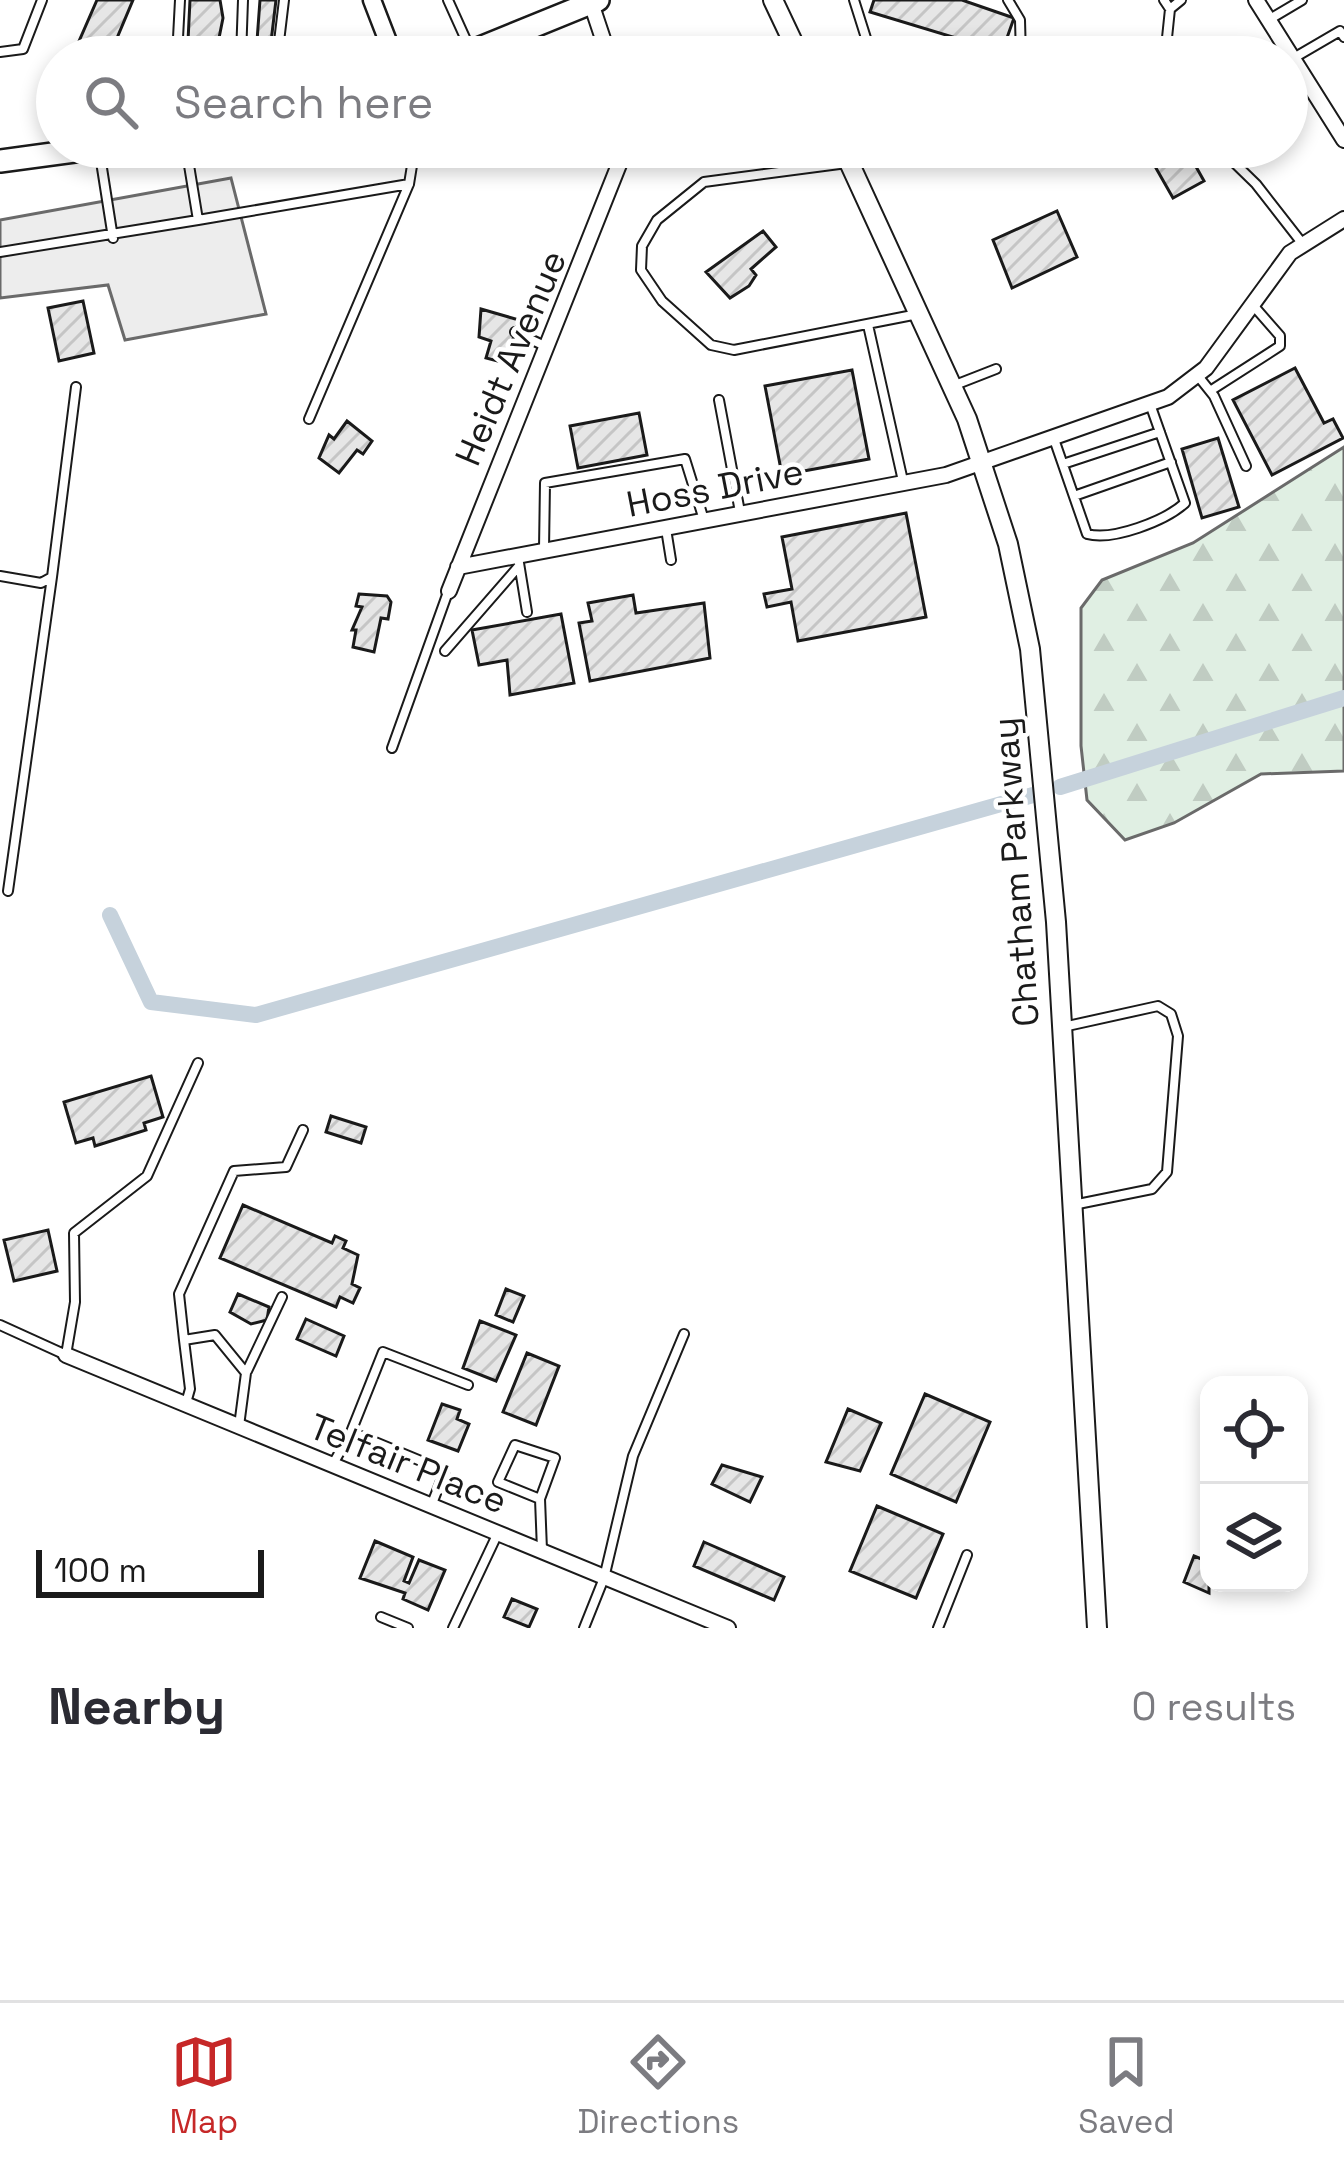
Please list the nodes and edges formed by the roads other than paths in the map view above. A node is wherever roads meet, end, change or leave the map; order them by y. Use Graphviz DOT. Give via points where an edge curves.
graph roads {
  1 [pos="42,0"];
  2 [pos="180,0"];
  3 [pos="243,0"];
  4 [pos="284,0"];
  5 [pos="372,0"];
  6 [pos="448,0"];
  7 [pos="773,0"];
  8 [pos="854,0"];
  9 [pos="1008,0"];
  10 [pos="1181,0"];
  11 [pos="1256,0"];
  12 [pos="1301,0"];
  13 [pos="594,2"];
  14 [pos="1167,5"];
  15 [pos="1269,20"];
  16 [pos="178,36"];
  17 [pos="242,36"];
  18 [pos="280,36"];
  19 [pos="386,36"];
  20 [pos="459,36"];
  21 [pos="510,36"];
  22 [pos="603,36"];
  23 [pos="790,36"];
  24 [pos="865,36"];
  25 [pos="1020,36"];
  26 [pos="1166,36"];
  27 [pos="1278,36"];
  28 [pos="1344,38"];
  29 [pos="1308,50"];
  30 [pos="0,52"];
  31 [pos="1308,84"];
  32 [pos="1344,140"];
  33 [pos="36,155"];
  34 [pos="0,160"];
  35 [pos="104,168"];
  36 [pos="190,168"];
  37 [pos="412,168"];
  38 [pos="618,168"];
  39 [pos="777,168"];
  40 [pos="851,168"];
  41 [pos="1240,168"];
  42 [pos="409,184"];
  43 [pos="1344,219"];
  44 [pos="199,220"];
  45 [pos="113,238"];
  46 [pos="1302,243"];
  47 [pos="0,252"];
  48 [pos="1252,304"];
  49 [pos="920,314"];
  50 [pos="868,325"];
  51 [pos="548,347"];
  52 [pos="507,357"];
  53 [pos="996,369"];
  54 [pos="1198,376"];
  55 [pos="76,386"];
  56 [pos="954,386"];
  57 [pos="1210,392"];
  58 [pos="719,400"];
  59 [pos="1150,404"];
  60 [pos="309,419"];
  61 [pos="1160,432"];
  62 [pos="1054,439"];
  63 [pos="1171,462"];
  64 [pos="1063,464"];
  65 [pos="982,465"];
  66 [pos="1246,466"];
  67 [pos="904,483"];
  68 [pos="1074,496"];
  69 [pos="740,514"];
  70 [pos="704,520"];
  71 [pos="666,528"];
  72 [pos="544,551"];
  73 [pos="671,560"];
  74 [pos="519,561"];
  75 [pos="458,567"];
  76 [pos="0,576"];
  77 [pos="52,578"];
  78 [pos="449,591"];
  79 [pos="527,612"];
  80 [pos="445,651"];
  81 [pos="392,748"];
  82 [pos="8,891"];
  83 [pos="1061,1028"];
  84 [pos="198,1063"];
  85 [pos="303,1130"];
  86 [pos="1072,1205"];
  87 [pos="282,1298"];
  88 [pos="0,1325"];
  89 [pos="684,1334"];
  90 [pos="184,1340"];
  91 [pos="66,1355"];
  92 [pos="247,1373"];
  93 [pos="468,1385"];
  94 [pos="186,1405"];
  95 [pos="239,1426"];
  96 [pos="351,1432"];
  97 [pos="333,1465"];
  98 [pos="540,1499"];
  99 [pos="431,1506"];
  100 [pos="497,1533"];
  101 [pos="542,1552"];
  102 [pos="967,1555"];
  103 [pos="604,1578"];
  104 [pos="381,1617"];
  105 [pos="710,1625"];
  106 [pos="408,1628"];
  107 [pos="453,1628"];
  108 [pos="584,1628"];
  109 [pos="728,1628"];
  110 [pos="938,1628"];
  111 [pos="1097,1628"];
  1 -- 30 [label="lane" via="23,49"];
  2 -- 16 [label="lane"];
  3 -- 17 [label="lane"];
  4 -- 18 [label="lane"];
  5 -- 19 [label="street"];
  6 -- 20 [label="lane"];
  7 -- 23 [label="main road"];
  8 -- 24 [label="lane"];
  9 -- 25 [label="lane"];
  10 -- 14 [label="lane"];
  11 -- 15 [label="street"];
  12 -- 15 [label="lane"];
  13 -- 21 [label="main road"];
  13 -- 22 [label="street"];
  14 -- 26 [label="lane"];
  15 -- 27 [label="street"];
  28 -- 29 [label="lane" via="1340,32"];
  31 -- 32 [label="street"];
  33 -- 34 [label="main road"];
  35 -- 45 [label="lane"];
  36 -- 44 [label="lane"];
  37 -- 42 [label="lane"];
  38 -- 51 [label="street, Heidt Avenue"];
  39 -- 50 [label="lane" via="704,182 657,220 642,246 641,270 711,345 734,350"];
  40 -- 49 [label="main road, Chatham Parkway"];
  41 -- 46 [label="lane"];
  42 -- 44 [label="lane"];
  42 -- 60 [label="lane"];
  43 -- 46 [label="street"];
  44 -- 45 [label="lane"];
  45 -- 47 [label="lane"];
  46 -- 48 [label="street"];
  48 -- 54 [label="street"];
  48 -- 57 [label="lane" via="1280,346"];
  49 -- 50 [label="lane"];
  49 -- 56 [label="main road, Chatham Parkway"];
  50 -- 67 [label="lane"];
  51 -- 52 [label="lane" via="520,334 516,357"];
  51 -- 75 [label="street, Heidt Avenue"];
  53 -- 56 [label="lane"];
  54 -- 57 [label="lane"];
  54 -- 59 [label="street, Hoss Drive"];
  55 -- 77 [label="lane"];
  56 -- 65 [label="main road, Chatham Parkway"];
  57 -- 66 [label="lane"];
  58 -- 69 [label="lane"];
  59 -- 61 [label="lane"];
  59 -- 62 [label="street, Hoss Drive"];
  61 -- 63 [label="lane"];
  61 -- 64 [label="lane"];
  62 -- 64 [label="lane"];
  62 -- 65 [label="street, Hoss Drive"];
  63 -- 68 [label="lane"];
  63 -- 68 [label="lane" via="1186,503 1101,538 1087,534"];
  64 -- 68 [label="lane"];
  65 -- 67 [label="street, Hoss Drive"];
  65 -- 83 [label="main road, Chatham Parkway" via="1030,649"];
  67 -- 69 [label="street, Hoss Drive"];
  69 -- 70 [label="street, Hoss Drive"];
  70 -- 71 [label="street, Hoss Drive"];
  70 -- 72 [label="lane" via="685,459 545,483"];
  71 -- 72 [label="street, Hoss Drive"];
  71 -- 73 [label="lane"];
  72 -- 74 [label="street, Hoss Drive"];
  74 -- 75 [label="street, Hoss Drive"];
  74 -- 79 [label="lane"];
  74 -- 80 [label="lane"];
  75 -- 78 [label="street, Heidt Avenue"];
  76 -- 77 [label="lane"];
  77 -- 82 [label="lane"];
  78 -- 81 [label="lane"];
  83 -- 86 [label="main road, Chatham Parkway"];
  83 -- 86 [label="lane" via="1158,1006 1171,1014 1178,1036 1167,1172 1152,1189"];
  84 -- 91 [label="lane" via="147,1176 74,1233"];
  85 -- 90 [label="lane" via="286,1167 234,1171 179,1294"];
  86 -- 111 [label="main road, Chatham Parkway"];
  87 -- 92 [label="lane"];
  88 -- 91 [label="lane"];
  89 -- 103 [label="lane" via="633,1456"];
  90 -- 92 [label="lane" via="215,1335"];
  90 -- 94 [label="lane"];
  91 -- 94 [label="street, Telfair Place"];
  92 -- 95 [label="lane"];
  93 -- 96 [label="lane" via="383,1352"];
  94 -- 95 [label="street, Telfair Place"];
  95 -- 97 [label="street, Telfair Place"];
  96 -- 97 [label="lane"];
  96 -- 99 [label="lane" via="445,1471"];
  97 -- 99 [label="street, Telfair Place"];
  98 -- 98 [label="lane" via="555,1458 515,1445 498,1481"];
  98 -- 101 [label="lane"];
  99 -- 100 [label="street, Telfair Place"];
  100 -- 101 [label="street, Telfair Place"];
  100 -- 107 [label="lane"];
  101 -- 103 [label="street, Telfair Place"];
  102 -- 110 [label="lane"];
  103 -- 105 [label="street, Telfair Place"];
  103 -- 108 [label="lane"];
  104 -- 106 [label="lane"];
  105 -- 109 [label="street, Telfair Place"];
}
